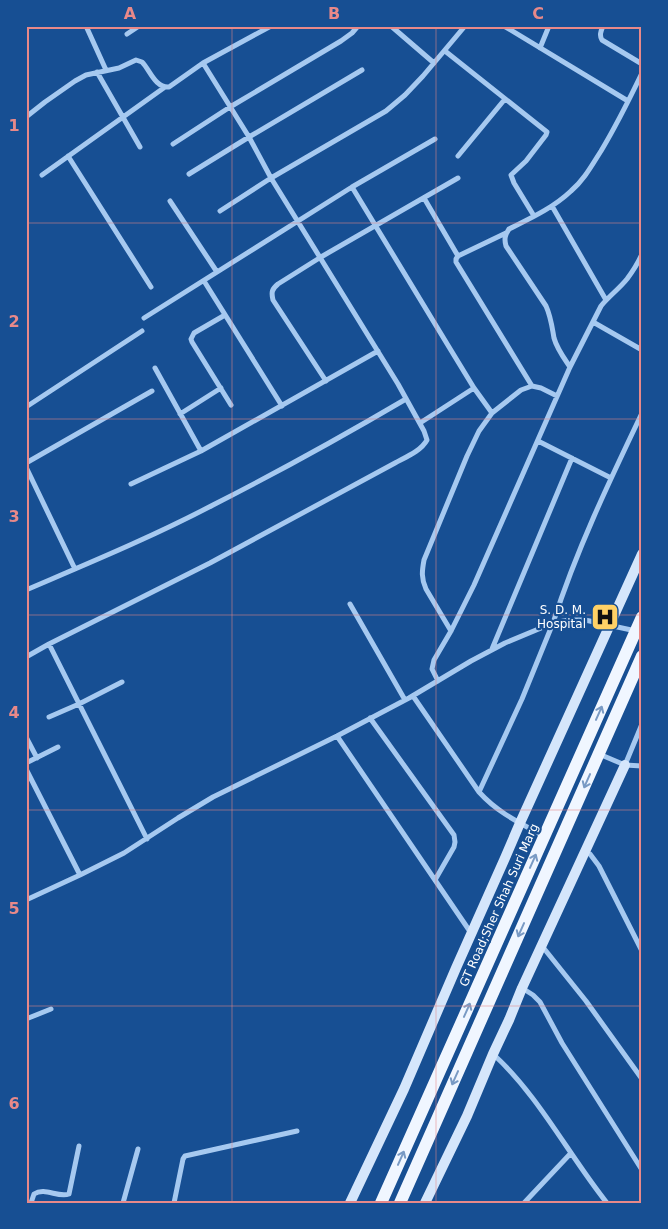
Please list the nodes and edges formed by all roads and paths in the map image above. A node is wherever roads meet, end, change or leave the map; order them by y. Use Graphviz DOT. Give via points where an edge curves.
graph roads {
  1 [pos="86,26"];
  2 [pos="139,26"];
  3 [pos="270,26"];
  4 [pos="358,26"];
  5 [pos="391,26"];
  6 [pos="465,26"];
  7 [pos="504,26"];
  8 [pos="548,26"];
  9 [pos="603,26"];
  10 [pos="128,34"];
  11 [pos="540,48"];
  12 [pos="445,51"];
  13 [pos="203,63"];
  14 [pos="434,63"];
  15 [pos="642,64"];
  16 [pos="106,70"];
  17 [pos="362,70"];
  18 [pos="97,72"];
  19 [pos="642,73"];
  20 [pos="164,87"];
  21 [pos="505,99"];
  22 [pos="628,101"];
  23 [pos="230,107"];
  24 [pos="26,116"];
  25 [pos="122,117"];
  26 [pos="248,137"];
  27 [pos="434,139"];
  28 [pos="173,144"];
  29 [pos="140,147"];
  30 [pos="68,156"];
  31 [pos="458,156"];
  32 [pos="189,174"];
  33 [pos="42,175"];
  34 [pos="271,178"];
  35 [pos="458,178"];
  36 [pos="352,187"];
  37 [pos="424,198"];
  38 [pos="170,201"];
  39 [pos="552,206"];
  40 [pos="220,211"];
  41 [pos="534,216"];
  42 [pos="298,222"];
  43 [pos="375,226"];
  44 [pos="506,233"];
  45 [pos="642,254"];
  46 [pos="458,256"];
  47 [pos="321,257"];
  48 [pos="217,272"];
  49 [pos="204,280"];
  50 [pos="151,287"];
  51 [pos="606,300"];
  52 [pos="225,315"];
  53 [pos="144,318"];
  54 [pos="593,322"];
  55 [pos="142,331"];
  56 [pos="642,350"];
  57 [pos="378,351"];
  58 [pos="570,367"];
  59 [pos="155,368"];
  60 [pos="326,381"];
  61 [pos="532,386"];
  62 [pos="221,388"];
  63 [pos="474,388"];
  64 [pos="152,391"];
  65 [pos="557,396"];
  66 [pos="406,399"];
  67 [pos="231,405"];
  68 [pos="282,406"];
  69 [pos="26,407"];
  70 [pos="492,412"];
  71 [pos="180,414"];
  72 [pos="642,414"];
  73 [pos="420,423"];
  74 [pos="538,441"];
  75 [pos="201,451"];
  76 [pos="572,458"];
  77 [pos="26,463"];
  78 [pos="26,467"];
  79 [pos="611,478"];
  80 [pos="131,484"];
  81 [pos="642,554"];
  82 [pos="75,569"];
  83 [pos="26,590"];
  84 [pos="350,604"];
  85 [pos="642,618"];
  86 [pos="553,623"];
  87 [pos="610,626"];
  88 [pos="451,631"];
  89 [pos="636,631"];
  90 [pos="49,644"];
  91 [pos="492,650"];
  92 [pos="642,656"];
  93 [pos="26,657"];
  94 [pos="438,681"];
  95 [pos="122,682"];
  96 [pos="413,696"];
  97 [pos="405,700"];
  98 [pos="79,704"];
  99 [pos="49,717"];
  100 [pos="370,718"];
  101 [pos="642,724"];
  102 [pos="337,736"];
  103 [pos="26,737"];
  104 [pos="58,747"];
  105 [pos="599,754"];
  106 [pos="37,758"];
  107 [pos="26,763"];
  108 [pos="626,765"];
  109 [pos="642,766"];
  110 [pos="26,769"];
  111 [pos="479,792"];
  112 [pos="520,823"];
  113 [pos="544,836"];
  114 [pos="147,839"];
  115 [pos="585,852"];
  116 [pos="80,875"];
  117 [pos="435,880"];
  118 [pos="26,900"];
  119 [pos="472,933"];
  120 [pos="542,946"];
  121 [pos="642,951"];
  122 [pos="522,988"];
  123 [pos="51,1010"];
  124 [pos="26,1019"];
  125 [pos="493,1054"];
  126 [pos="640,1072"];
  127 [pos="642,1079"];
  128 [pos="297,1131"];
  129 [pos="80,1146"];
  130 [pos="138,1149"];
  131 [pos="571,1153"];
  132 [pos="642,1170"];
  133 [pos="605,1202"];
  134 [pos="31,1203"];
  135 [pos="123,1203"];
  136 [pos="174,1203"];
  137 [pos="350,1203"];
  138 [pos="381,1203"];
  139 [pos="400,1203"];
  140 [pos="426,1203"];
  141 [pos="524,1203"];
  1 -- 16 [label="street"];
  2 -- 10 [label="street"];
  3 -- 13 [label="street"];
  4 -- 23 [label="street" via="340,42"];
  5 -- 14 [label="street"];
  6 -- 12 [label="street"];
  7 -- 11 [label="street"];
  8 -- 11 [label="street"];
  9 -- 15 [label="street" via="602,40"];
  11 -- 22 [label="street"];
  12 -- 14 [label="street"];
  12 -- 21 [label="street"];
  13 -- 20 [label="street"];
  13 -- 23 [label="street"];
  14 -- 34 [label="street" via="386,111"];
  16 -- 18 [label="street"];
  16 -- 20 [label="street" via="139,60"];
  17 -- 26 [label="street"];
  18 -- 24 [label="street" via="75,81"];
  18 -- 25 [label="street"];
  19 -- 22 [label="street"];
  20 -- 25 [label="street"];
  21 -- 31 [label="street"];
  21 -- 41 [label="street" via="546,132 533,153 511,175"];
  22 -- 39 [label="street" via="585,176"];
  23 -- 26 [label="street"];
  23 -- 28 [label="street"];
  25 -- 29 [label="street"];
  25 -- 30 [label="street"];
  26 -- 32 [label="street"];
  26 -- 34 [label="street"];
  27 -- 36 [label="street"];
  30 -- 33 [label="street"];
  30 -- 50 [label="street"];
  34 -- 40 [label="street"];
  34 -- 42 [label="street"];
  35 -- 37 [label="street"];
  36 -- 42 [label="street"];
  36 -- 43 [label="street"];
  37 -- 43 [label="street"];
  37 -- 46 [label="street"];
  38 -- 48 [label="street"];
  39 -- 41 [label="street"];
  39 -- 51 [label="street"];
  41 -- 44 [label="street"];
  42 -- 47 [label="street"];
  42 -- 48 [label="street"];
  43 -- 47 [label="street"];
  43 -- 63 [label="street"];
  44 -- 46 [label="street"];
  44 -- 58 [label="street" via="506,246 546,306 554,338"];
  45 -- 51 [label="street" via="627,280"];
  46 -- 61 [label="street" via="456,262"];
  47 -- 57 [label="street"];
  47 -- 60 [label="street" via="278,284 271,294"];
  48 -- 49 [label="street"];
  49 -- 52 [label="street"];
  49 -- 53 [label="street"];
  51 -- 54 [label="street"];
  52 -- 62 [label="street" via="194,333 191,339"];
  52 -- 68 [label="street"];
  54 -- 56 [label="street"];
  54 -- 58 [label="street"];
  55 -- 69 [label="street"];
  57 -- 60 [label="street"];
  57 -- 66 [label="street"];
  58 -- 65 [label="street"];
  59 -- 71 [label="street"];
  60 -- 68 [label="street"];
  61 -- 65 [label="street"];
  61 -- 70 [label="street" via="521,390"];
  62 -- 67 [label="street"];
  62 -- 71 [label="street"];
  63 -- 70 [label="street"];
  63 -- 73 [label="street"];
  64 -- 77 [label="street"];
  65 -- 74 [label="street"];
  66 -- 73 [label="street"];
  66 -- 82 [label="street" via="213,505"];
  68 -- 75 [label="street"];
  70 -- 88 [label="street" via="467,456 421,574 422,582"];
  71 -- 75 [label="street"];
  72 -- 79 [label="street"];
  73 -- 90 [label="street" via="427,439 419,450 210,563"];
  74 -- 76 [label="street"];
  74 -- 88 [label="street"];
  75 -- 80 [label="street"];
  76 -- 79 [label="street"];
  76 -- 91 [label="street"];
  78 -- 82 [label="street"];
  79 -- 86 [label="street" via="574,563"];
  81 -- 87 [label="main road"];
  82 -- 83 [label="street"];
  84 -- 97 [label="street"];
  85 -- 89 [label="main road, GT Road;Sher Shah Suri Marg"];
  86 -- 87 [label="street" via="585,620"];
  86 -- 91 [label="street"];
  86 -- 111 [label="street"];
  87 -- 89 [label="street"];
  87 -- 112 [label="main road"];
  88 -- 94 [label="street" via="432,666"];
  113 -- 89 [label="main road, GT Road;Sher Shah Suri Marg, one-way"];
  90 -- 93 [label="street"];
  90 -- 98 [label="street"];
  91 -- 94 [label="street"];
  92 -- 105 [label="main road"];
  94 -- 96 [label="street"];
  95 -- 98 [label="street"];
  96 -- 97 [label="street"];
  96 -- 111 [label="street"];
  97 -- 100 [label="street"];
  98 -- 99 [label="street"];
  98 -- 114 [label="street"];
  100 -- 102 [label="street"];
  100 -- 117 [label="street" via="454,835 454,847"];
  101 -- 108 [label="street"];
  102 -- 114 [label="street" via="213,797"];
  102 -- 117 [label="street"];
  103 -- 106 [label="street"];
  104 -- 106 [label="street"];
  105 -- 108 [label="street"];
  105 -- 139 [label="main road, one-way"];
  106 -- 107 [label="street"];
  108 -- 109 [label="street"];
  108 -- 115 [label="main road"];
  110 -- 116 [label="street"];
  111 -- 112 [label="street" via="499,811"];
  112 -- 113 [label="street"];
  112 -- 119 [label="main road"];
  138 -- 113 [label="main road, GT Road;Sher Shah Suri Marg, one-way"];
  114 -- 116 [label="street"];
  115 -- 120 [label="main road"];
  115 -- 121 [label="street" via="599,866"];
  116 -- 118 [label="street"];
  117 -- 119 [label="street"];
  119 -- 137 [label="main road"];
  120 -- 122 [label="main road"];
  120 -- 126 [label="street"];
  122 -- 125 [label="main road"];
  122 -- 132 [label="street" via="540,1002"];
  123 -- 124 [label="street"];
  125 -- 131 [label="street" via="515,1076"];
  125 -- 140 [label="main road"];
  126 -- 127 [label="street"];
  128 -- 136 [label="street" via="185,1156"];
  129 -- 134 [label="street" via="69,1194 39,1191"];
  130 -- 135 [label="street"];
  131 -- 133 [label="street"];
  131 -- 141 [label="street"];
}
